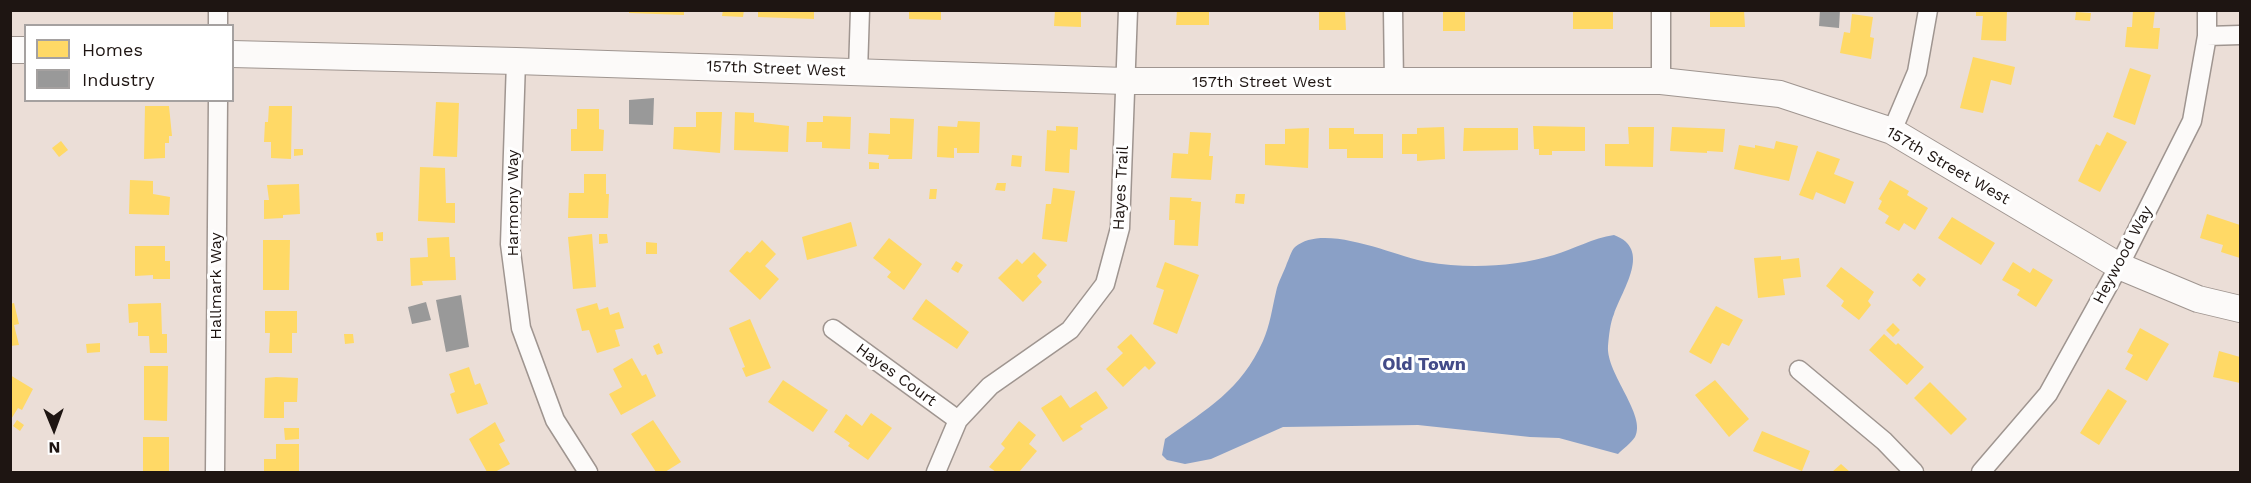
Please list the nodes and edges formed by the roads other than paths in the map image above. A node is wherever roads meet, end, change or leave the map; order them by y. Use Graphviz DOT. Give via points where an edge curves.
graph roads {
  1 [pos="860,10"];
  2 [pos="1128,10"];
  3 [pos="1394,10"];
  4 [pos="1661,10"];
  5 [pos="1928,10"];
  6 [pos="2207,10"];
  7 [pos="2241,35"];
  8 [pos="2207,36"];
  9 [pos="234,54"];
  10 [pos="516,61"];
  11 [pos="858,72"];
  12 [pos="1125,81"];
  13 [pos="1661,81"];
  14 [pos="1394,83"];
  15 [pos="218,102"];
  16 [pos="1892,131"];
  17 [pos="2119,266"];
  18 [pos="2241,309"];
  19 [pos="833,330"];
  20 [pos="1799,370"];
  21 [pos="958,420"];
  22 [pos="214,472"];
  23 [pos="588,472"];
  24 [pos="936,472"];
  25 [pos="1914,472"];
  26 [pos="1980,472"];
  1 -- 11 [label="street"];
  2 -- 12 [label="street, Hayes Trail"];
  3 -- 14 [label="street"];
  4 -- 13 [label="street"];
  5 -- 16 [label="street" via="1917,72"];
  6 -- 8 [label="street, Heywood Way"];
  7 -- 8 [label="street"];
  8 -- 17 [label="street, Heywood Way" via="2192,121"];
  9 -- 10 [label="street, 157th Street West"];
  10 -- 11 [label="street, 157th Street West"];
  10 -- 23 [label="street, Harmony Way" via="510,244 521,328 555,420"];
  11 -- 12 [label="street, 157th Street West"];
  12 -- 14 [label="street, 157th Street West"];
  12 -- 21 [label="street, Hayes Trail" via="1120,228 1105,284 1070,330 990,386"];
  13 -- 14 [label="street, 157th Street West"];
  13 -- 16 [label="street, 157th Street West" via="1780,94"];
  15 -- 22 [label="street, Hallmark Way"];
  16 -- 17 [label="street, 157th Street West"];
  17 -- 18 [label="street, 157th Street West" via="2198,299"];
  17 -- 26 [label="street, Heywood Way" via="2048,394"];
  19 -- 21 [label="street, Hayes Court"];
  20 -- 25 [label="street" via="1884,441"];
  21 -- 24 [label="street, Hayes Trail"];
}
